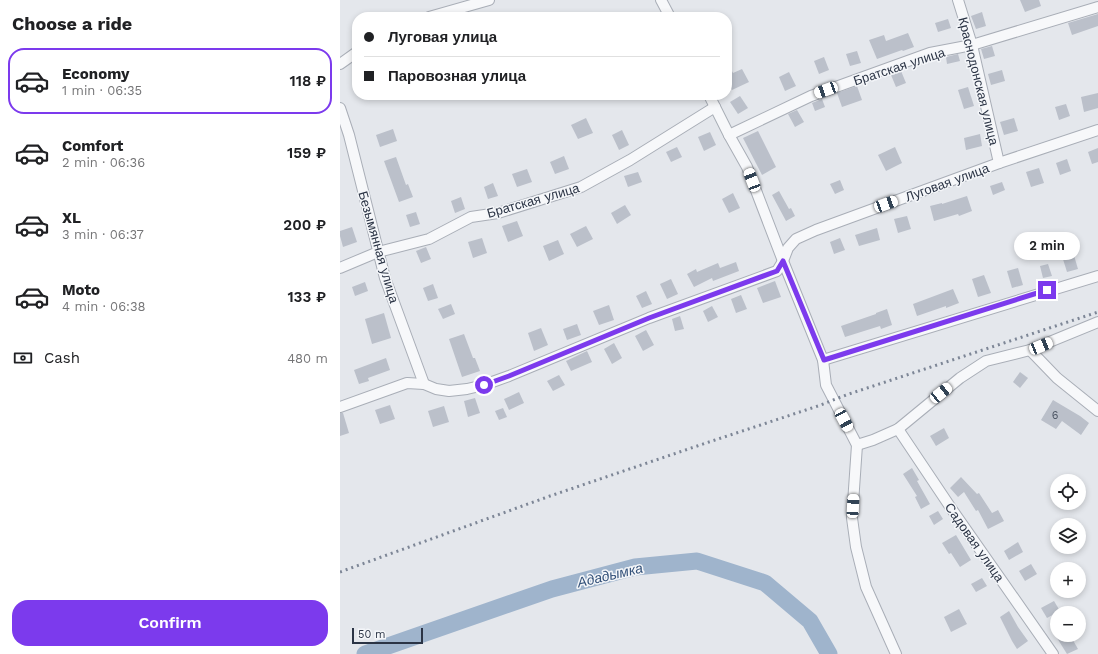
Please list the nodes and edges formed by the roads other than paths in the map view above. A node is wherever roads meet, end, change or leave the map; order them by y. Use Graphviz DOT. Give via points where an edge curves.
graph roads {
  1 [pos="489,0"];
  2 [pos="661,0"];
  3 [pos="958,0"];
  4 [pos="1098,6"];
  5 [pos="447,12"];
  6 [pos="667,12"];
  7 [pos="972,45"];
  8 [pos="352,56"];
  9 [pos="340,64"];
  10 [pos="712,100"];
  11 [pos="715,107"];
  12 [pos="340,108"];
  13 [pos="1098,130"];
  14 [pos="729,136"];
  15 [pos="999,163"];
  16 [pos="378,252"];
  17 [pos="783,261"];
  18 [pos="340,268"];
  19 [pos="1098,276"];
  20 [pos="1098,322"];
  21 [pos="1030,350"];
  22 [pos="824,360"];
  23 [pos="424,384"];
  24 [pos="340,407"];
  25 [pos="1098,411"];
  26 [pos="898,429"];
  27 [pos="857,445"];
  28 [pos="896,654"];
  29 [pos="1053,654"];
  1 -- 5 [label="street"];
  2 -- 6 [label="street"];
  3 -- 7 [label="street, Краснодонская улица"];
  4 -- 7 [label="street, Братская улица"];
  7 -- 14 [label="street, Братская улица" via="930,53 811,96"];
  7 -- 15 [label="street, Краснодонская улица"];
  8 -- 9 [label="street"];
  10 -- 11 [label="street"];
  11 -- 14 [label="street"];
  11 -- 16 [label="street, Братская улица" via="581,187 498,213 471,217 429,239"];
  12 -- 16 [label="street, Безымянная улица"];
  13 -- 15 [label="street, Луговая улица"];
  14 -- 17 [label="street" via="747,167"];
  15 -- 17 [label="street, Луговая улица" via="796,239 788,248"];
  16 -- 18 [label="street, Братская улица"];
  16 -- 23 [label="street, Безымянная улица"];
  17 -- 22 [label="street"];
  17 -- 23 [label="street, Луговая улица" via="777,271 649,318 484,385 450,391"];
  19 -- 22 [label="street"];
  20 -- 21 [label="street"];
  21 -- 25 [label="street" via="1057,378"];
  21 -- 26 [label="street" via="986,361 960,378"];
  22 -- 27 [label="street" via="826,385"];
  23 -- 24 [label="street, Луговая улица" via="407,383"];
  26 -- 27 [label="street"];
  26 -- 29 [label="street, Садовая улица"];
  27 -- 28 [label="street" via="852,518 856,548 866,587"];
}
